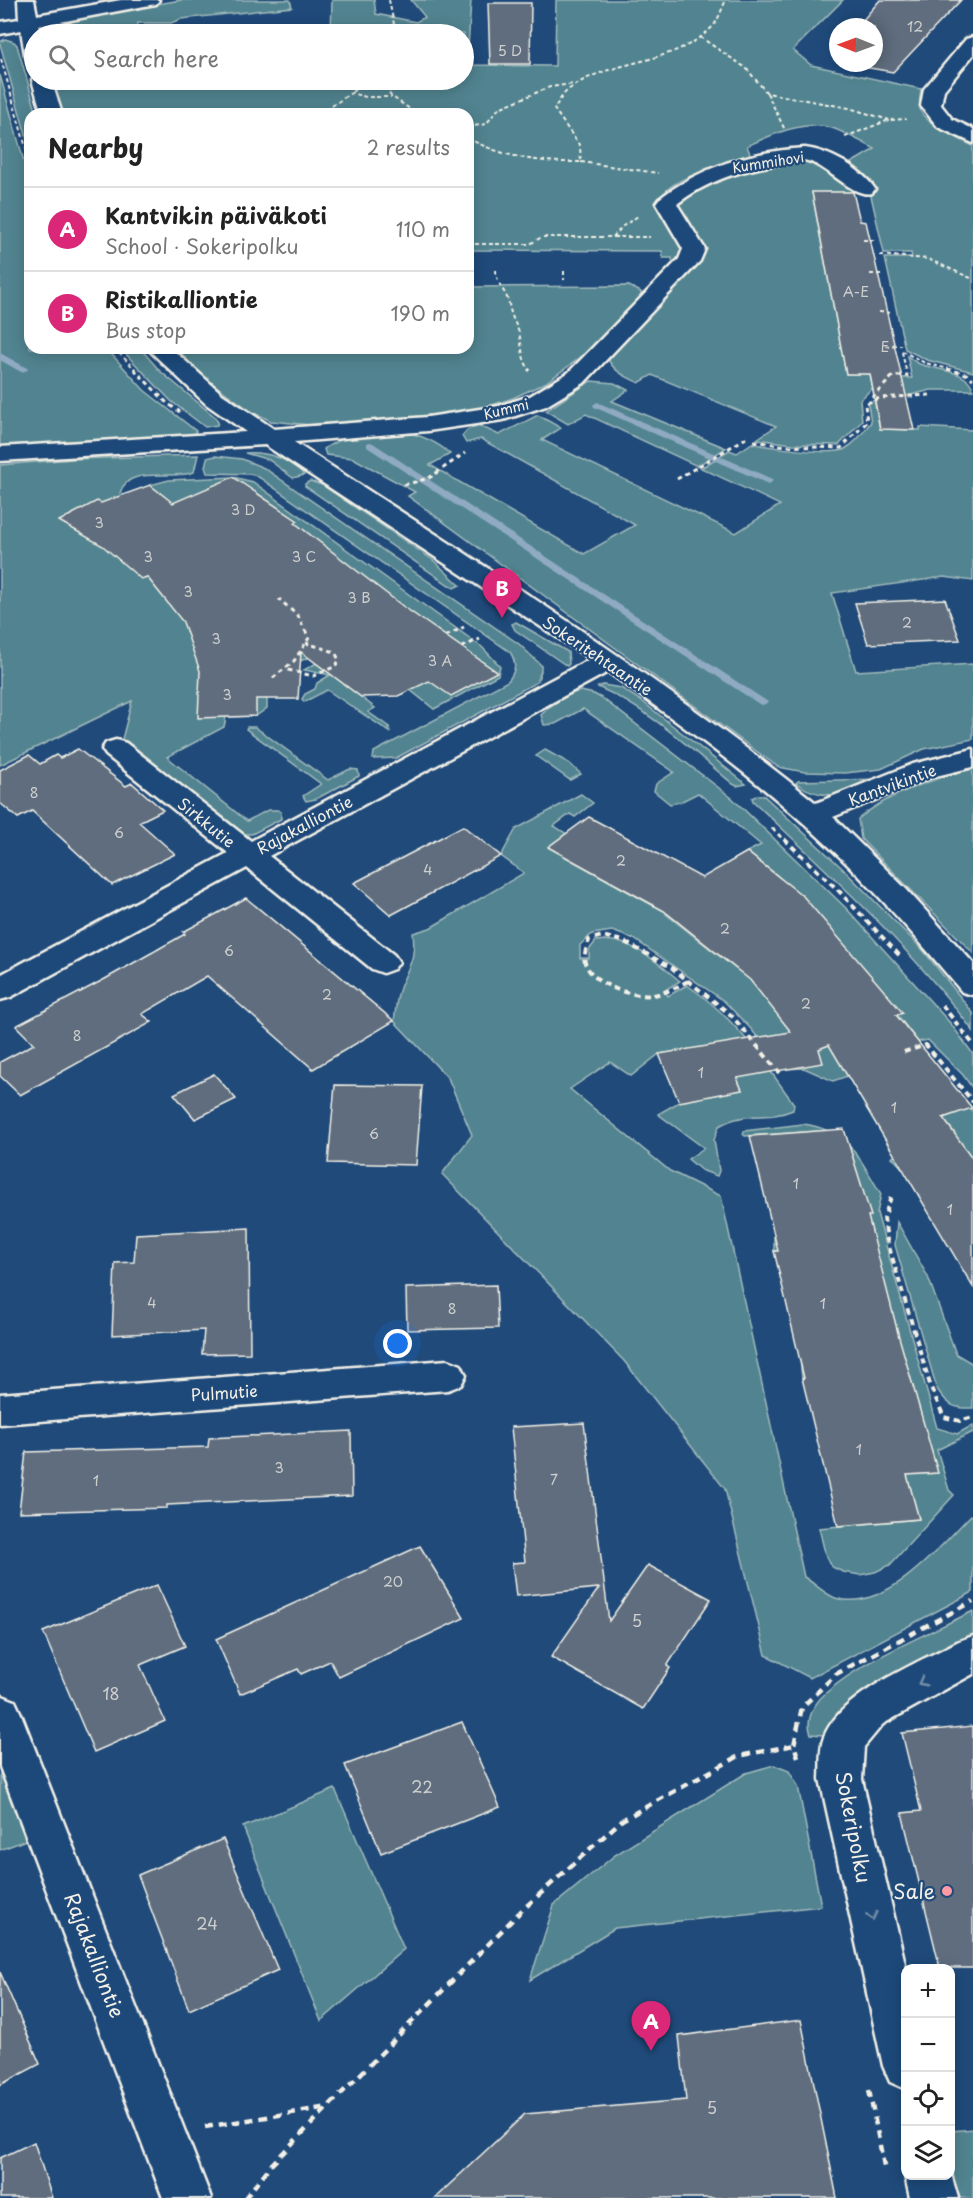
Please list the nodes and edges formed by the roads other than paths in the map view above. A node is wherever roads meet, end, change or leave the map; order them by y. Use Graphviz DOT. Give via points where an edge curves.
graph roads {
  1 [pos="26,0"];
  2 [pos="150,0"];
  3 [pos="28,22"];
  4 [pos="0,28"];
  5 [pos="973,43"];
  6 [pos="45,90"];
  7 [pos="50,108"];
  8 [pos="973,137"];
  9 [pos="865,189"];
  10 [pos="689,261"];
  11 [pos="165,354"];
  12 [pos="268,436"];
  13 [pos="0,454"];
  14 [pos="609,660"];
  15 [pos="116,749"];
  16 [pos="973,758"];
  17 [pos="812,814"];
  18 [pos="248,854"];
  19 [pos="383,962"];
  20 [pos="973,984"];
  21 [pos="0,989"];
  22 [pos="448,1375"];
  23 [pos="0,1409"];
  24 [pos="973,1654"];
  25 [pos="0,1714"];
  26 [pos="901,2044"];
  27 [pos="930,2180"];
  28 [pos="187,2198"];
  29 [pos="934,2198"];
  1 -- 3 [label="street"];
  2 -- 3 [label="street"];
  3 -- 4 [label="street"];
  5 -- 8 [label="street" via="934,89 931,106 945,123"];
  6 -- 7 [label="street"];
  9 -- 10 [label="street, Kummihovi" via="836,165 808,154 731,166 698,179 666,203 694,249"];
  10 -- 12 [label="street, Kummi" via="576,378 538,401 503,413 428,423"];
  11 -- 12 [label="street, Sokeritehtaantie" via="214,399"];
  12 -- 13 [label="street, Kummi"];
  12 -- 14 [label="street, Sokeritehtaantie"];
  14 -- 17 [label="street, Sokeritehtaantie" via="687,715"];
  14 -- 18 [label="street, Rajakalliontie"];
  15 -- 18 [label="street, Sirkkutie"];
  16 -- 17 [label="street, Kantvikintie" via="923,770"];
  17 -- 20 [label="street, Sokeritehtaantie" via="918,918"];
  18 -- 19 [label="street, Sirkkutie"];
  18 -- 21 [label="street, Rajakalliontie"];
  22 -- 23 [label="street, Pulmutie"];
  24 -- 26 [label="street, Sokeripolku, one-way" via="868,1711 843,1740 841,1779"];
  25 -- 28 [label="street, Rajakalliontie"];
  27 -- 29 [label="street"];
}
